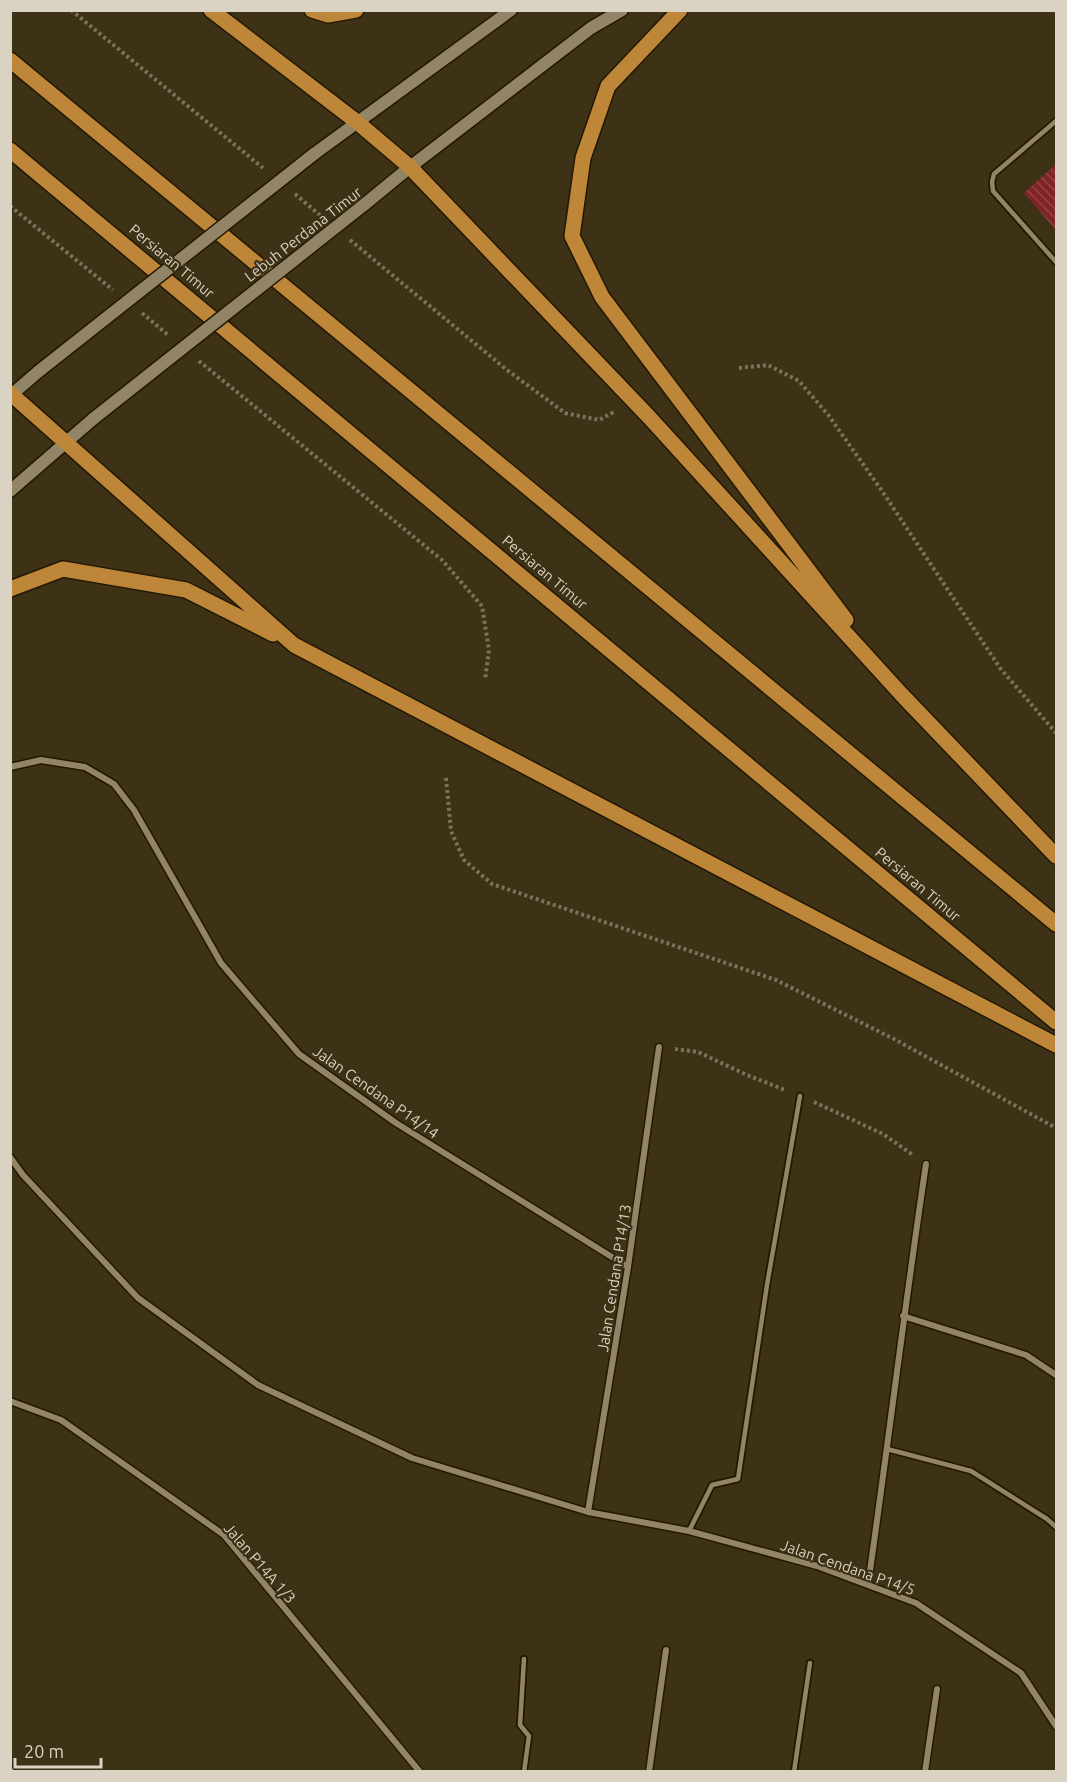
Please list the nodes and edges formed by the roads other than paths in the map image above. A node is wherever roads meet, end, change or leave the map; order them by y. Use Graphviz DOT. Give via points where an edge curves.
graph roads {
  1 [pos="211,10"];
  2 [pos="312,10"];
  3 [pos="356,10"];
  4 [pos="511,10"];
  5 [pos="622,10"];
  6 [pos="680,10"];
  7 [pos="10,60"];
  8 [pos="1056,121"];
  9 [pos="357,122"];
  10 [pos="10,150"];
  11 [pos="410,167"];
  12 [pos="1056,262"];
  13 [pos="11,394"];
  14 [pos="65,442"];
  15 [pos="10,490"];
  16 [pos="10,589"];
  17 [pos="294,645"];
  18 [pos="902,695"];
  19 [pos="10,767"];
  20 [pos="1056,856"];
  21 [pos="1056,924"];
  22 [pos="1056,1022"];
  23 [pos="1056,1045"];
  24 [pos="659,1047"];
  25 [pos="800,1096"];
  26 [pos="10,1157"];
  27 [pos="926,1164"];
  28 [pos="628,1267"];
  29 [pos="903,1316"];
  30 [pos="1056,1375"];
  31 [pos="10,1401"];
  32 [pos="887,1449"];
  33 [pos="588,1512"];
  34 [pos="1056,1527"];
  35 [pos="688,1531"];
  36 [pos="868,1585"];
  37 [pos="666,1650"];
  38 [pos="524,1659"];
  39 [pos="810,1663"];
  40 [pos="937,1689"];
  41 [pos="1056,1726"];
  42 [pos="420,1772"];
  43 [pos="524,1772"];
  44 [pos="649,1772"];
  45 [pos="794,1772"];
  46 [pos="926,1772"];
  1 -- 9 [label="main road"];
  2 -- 3 [label="main road" via="328,15"];
  4 -- 9 [label="main road"];
  5 -- 11 [label="main road, Lebuh Perdana Timur" via="591,28"];
  6 -- 18 [label="main road" via="608,86 583,158 572,236 602,297"];
  7 -- 21 [label="main road"];
  8 -- 12 [label="lane" via="994,174 992,182 993,191"];
  9 -- 11 [label="main road"];
  9 -- 13 [label="main road, bridge"];
  10 -- 22 [label="main road, Persiaran Timur"];
  11 -- 14 [label="main road, Lebuh Perdana Timur, bridge"];
  11 -- 18 [label="main road" via="648,417"];
  13 -- 14 [label="main road"];
  14 -- 15 [label="main road, Lebuh Perdana Timur"];
  14 -- 17 [label="main road"];
  16 -- 17 [label="main road" via="63,569 186,590"];
  17 -- 23 [label="main road"];
  18 -- 20 [label="main road"];
  19 -- 28 [label="street, Jalan Cendana P14/14" via="41,760 85,767 114,784 135,810 221,963 299,1054 396,1123"];
  24 -- 28 [label="street, Jalan Cendana P14/13"];
  25 -- 35 [label="lane" via="738,1479 711,1485"];
  26 -- 33 [label="street" via="138,1298 258,1385 412,1458"];
  27 -- 29 [label="street"];
  28 -- 33 [label="street, Jalan Cendana P14/13"];
  29 -- 30 [label="street" via="1026,1355"];
  29 -- 32 [label="street"];
  31 -- 42 [label="street, Jalan P14A 1/3" via="61,1420 224,1535"];
  32 -- 34 [label="lane" via="971,1471"];
  32 -- 36 [label="street"];
  33 -- 35 [label="street, Jalan Cendana P14/5"];
  35 -- 36 [label="street, Jalan Cendana P14/5" via="817,1566"];
  36 -- 41 [label="street, Jalan Cendana P14/5" via="916,1603 1021,1673"];
  37 -- 44 [label="street"];
  38 -- 43 [label="lane" via="520,1725 529,1736"];
  39 -- 45 [label="lane"];
  40 -- 46 [label="street"];
}
